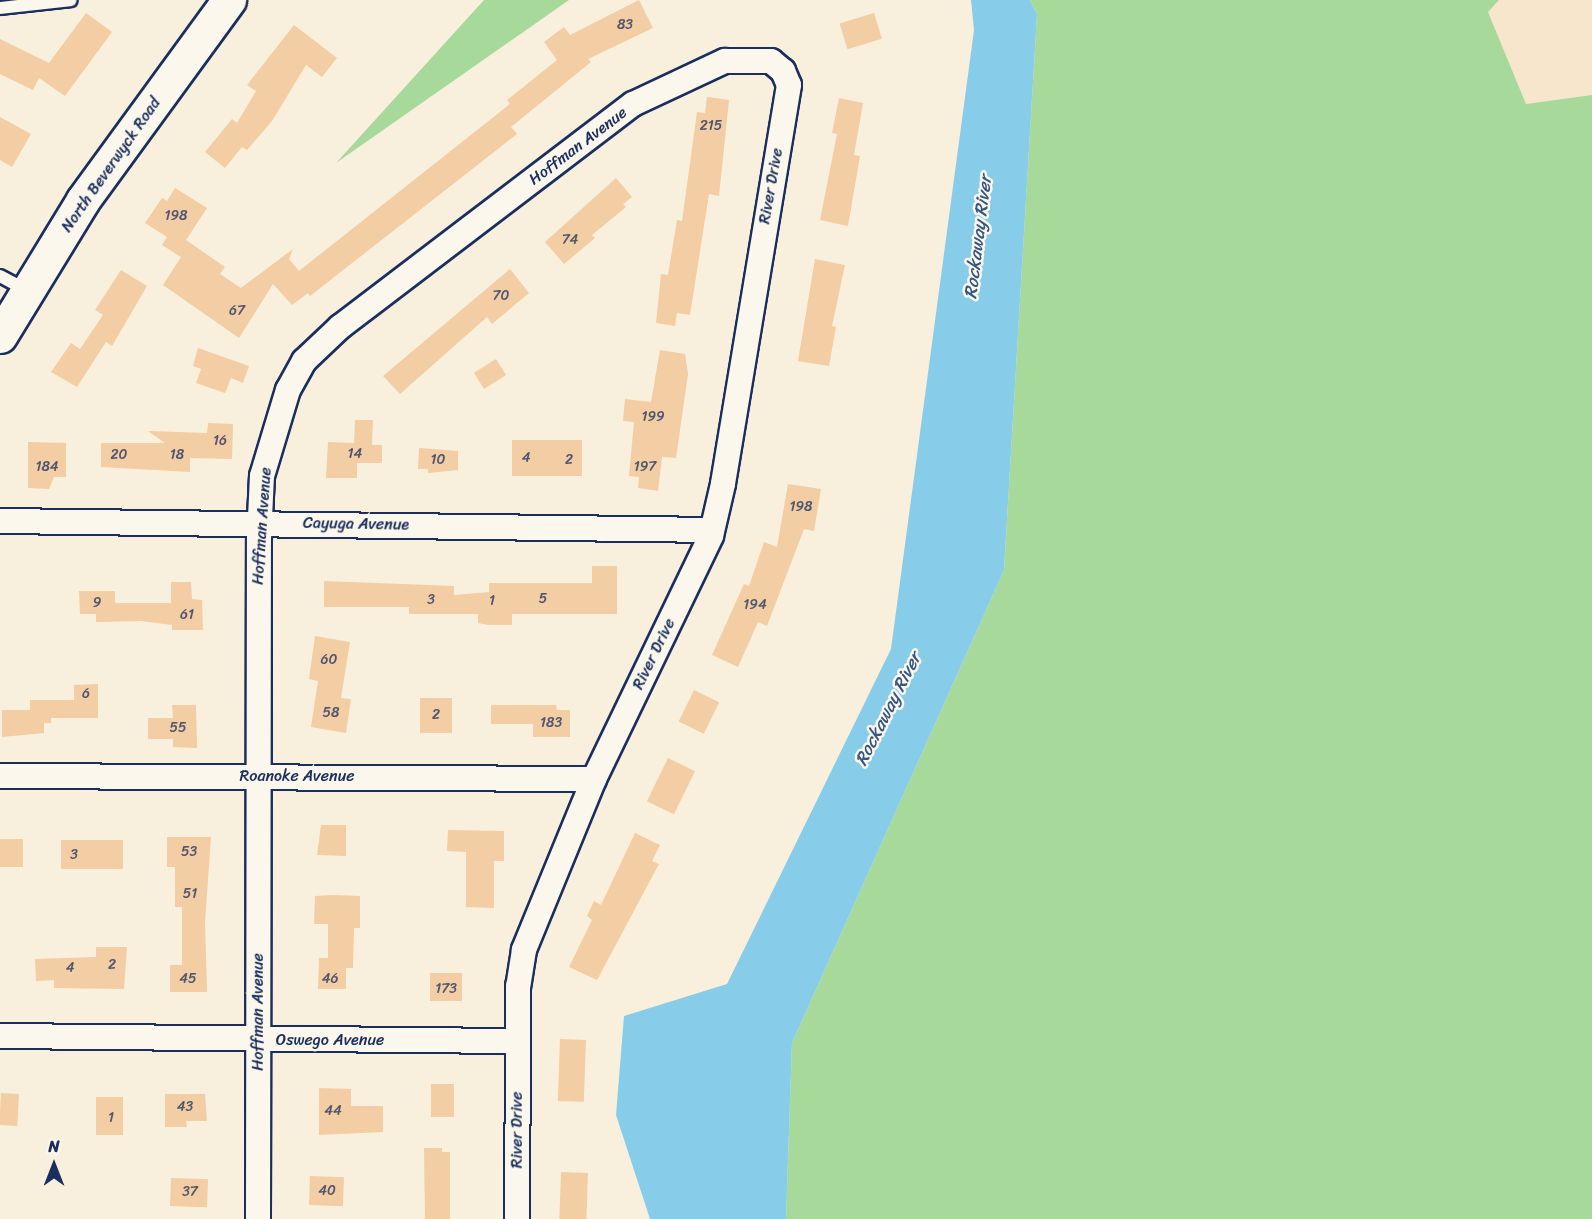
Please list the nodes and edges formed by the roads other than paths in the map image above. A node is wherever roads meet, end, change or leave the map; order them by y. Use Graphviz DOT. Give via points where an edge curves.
graph roads {
  1 [pos="71,0"];
  2 [pos="229,0"];
  3 [pos="0,8"];
  4 [pos="787,81"];
  5 [pos="13,283"];
  6 [pos="0,336"];
  7 [pos="0,521"];
  8 [pos="260,522"];
  9 [pos="712,530"];
  10 [pos="0,776"];
  11 [pos="256,776"];
  12 [pos="594,779"];
  13 [pos="0,1036"];
  14 [pos="258,1039"];
  15 [pos="516,1041"];
  16 [pos="258,1219"];
  17 [pos="517,1219"];
  1 -- 3 [label="lane"];
  2 -- 5 [label="street, North Beverwyck Road" via="83,200"];
  4 -- 8 [label="street, Hoffman Avenue" via="783,71 771,62 725,61 641,100 340,327 304,361 288,390 262,476"];
  4 -- 9 [label="street, River Drive" via="723,484"];
  5 -- 6 [label="street, North Beverwyck Road"];
  7 -- 8 [label="street, Cayuga Avenue"];
  8 -- 9 [label="street, Cayuga Avenue"];
  8 -- 11 [label="street, Hoffman Avenue"];
  9 -- 12 [label="street, River Drive"];
  10 -- 11 [label="street, Roanoke Avenue"];
  11 -- 12 [label="street, Roanoke Avenue"];
  11 -- 14 [label="street, Hoffman Avenue"];
  12 -- 15 [label="street, River Drive" via="524,950"];
  13 -- 14 [label="street, Oswego Avenue"];
  14 -- 15 [label="street, Oswego Avenue"];
  14 -- 16 [label="street, Hoffman Avenue"];
  15 -- 17 [label="street, River Drive"];
}
